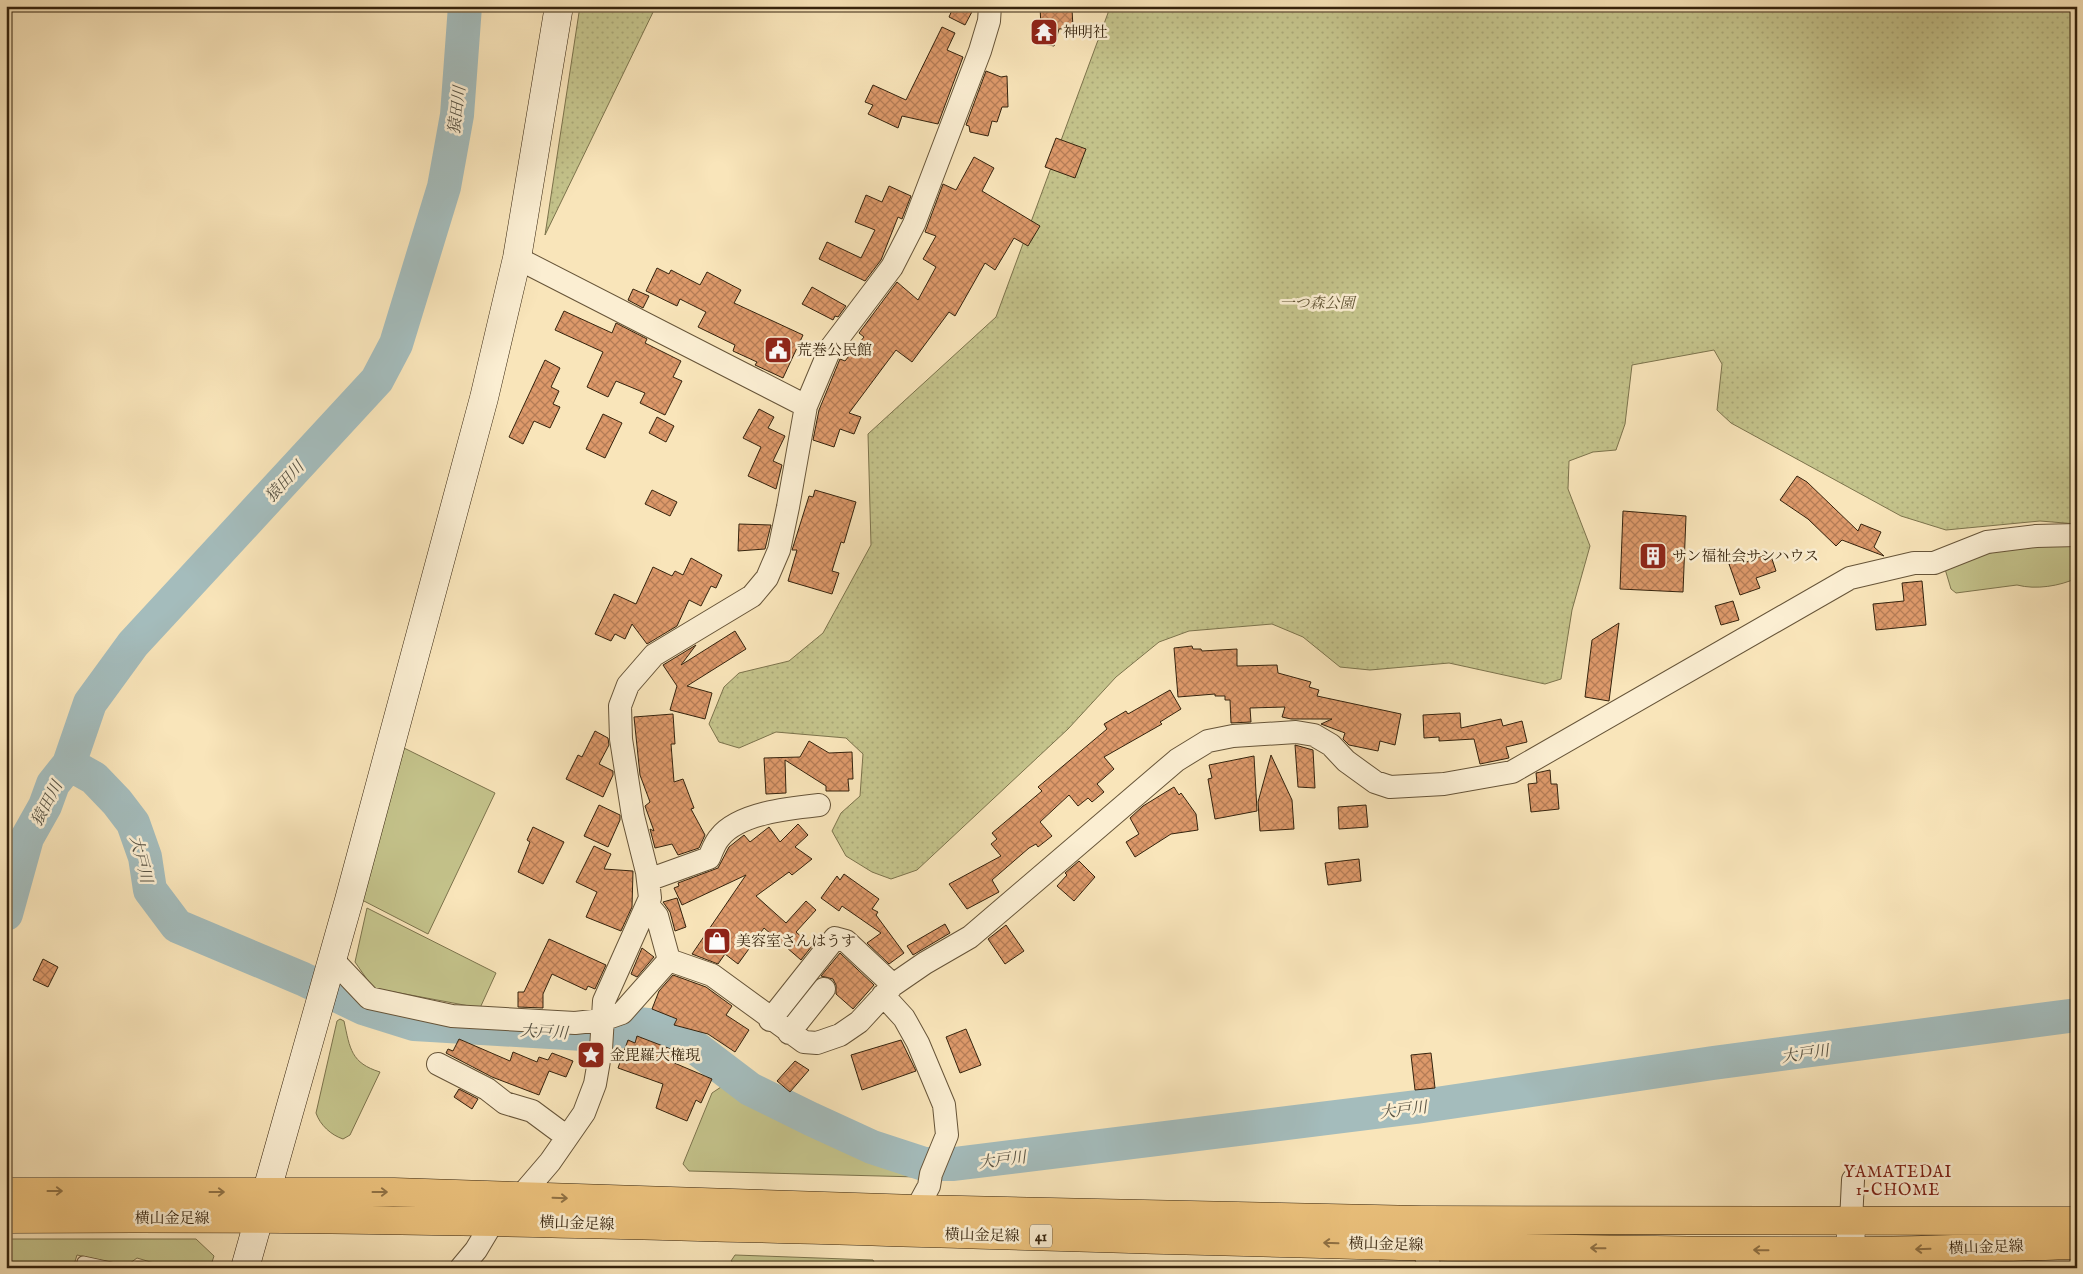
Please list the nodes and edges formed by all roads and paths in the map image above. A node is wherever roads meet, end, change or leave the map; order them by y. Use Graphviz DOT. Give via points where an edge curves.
graph roads {
  1 [pos="559,6"];
  2 [pos="990,6"];
  3 [pos="517,258"];
  4 [pos="806,406"];
  5 [pos="2077,535"];
  6 [pos="819,805"];
  7 [pos="648,880"];
  8 [pos="648,905"];
  9 [pos="669,960"];
  10 [pos="327,976"];
  11 [pos="824,989"];
  12 [pos="888,990"];
  13 [pos="770,1020"];
  14 [pos="602,1021"];
  15 [pos="789,1033"];
  16 [pos="438,1064"];
  17 [pos="567,1137"];
  18 [pos="1853,1180"];
  19 [pos="6,1192"];
  20 [pos="520,1197"];
  21 [pos="263,1205"];
  22 [pos="917,1210"];
  23 [pos="6,1218"];
  24 [pos="494,1220"];
  25 [pos="2077,1221"];
  26 [pos="1851,1222"];
  27 [pos="904,1233"];
  28 [pos="2077,1245"];
  29 [pos="1426,1257"];
  30 [pos="1850,1259"];
  31 [pos="83,1262"];
  32 [pos="111,1268"];
  33 [pos="137,1268"];
  34 [pos="142,1268"];
  35 [pos="245,1268"];
  36 [pos="461,1268"];
  1 -- 3 [label="street"];
  2 -- 4 [label="street" via="980,52 914,224 892,267 830,349"];
  3 -- 4 [label="street"];
  3 -- 10 [label="street" via="482,408"];
  4 -- 7 [label="street" via="779,550 767,578 752,596 654,655 628,685 620,706 624,765"];
  5 -- 12 [label="street" via="1988,542 1934,563 1914,563 1850,578 1512,772 1444,784 1390,787 1375,782 1314,735 1264,733 1208,741 1178,760 970,937 925,963"];
  6 -- 7 [label="street" via="772,810 732,827 720,837 709,858"];
  7 -- 8 [label="street"];
  8 -- 9 [label="street" via="657,916"];
  8 -- 14 [label="street" via="604,1001"];
  9 -- 13 [label="street" via="712,975"];
  9 -- 14 [label="street" via="622,1012"];
  10 -- 14 [label="street" via="369,998 452,1016 575,1023"];
  10 -- 21 [label="street"];
  11 -- 15 [label="street"];
  12 -- 13 [label="street" via="846,941 835,938"];
  12 -- 15 [label="street" via="866,1016 840,1034 817,1042 804,1042"];
  12 -- 22 [label="street" via="913,1035 944,1105 947,1135"];
  13 -- 15 [label="street"];
  14 -- 17 [label="street" via="595,1084 584,1113"];
  16 -- 17 [label="street" via="487,1089 505,1103 532,1112"];
  17 -- 20 [label="street"];
  18 -- 26 [label="street"];
  19 -- 21 [label="main road, 横山金足線 / 41, one-way"];
  21 -- 20 [label="main road, 横山金足線 / 41, one-way" via="394,1192"];
  20 -- 22 [label="main road, 横山金足線 / 41, one-way"];
  20 -- 24 [label="street"];
  21 -- 23 [label="main road, 横山金足線 / 41"];
  21 -- 24 [label="main road, 横山金足線 / 41"];
  21 -- 35 [label="street"];
  22 -- 26 [label="main road, 横山金足線 / 41" via="1421,1220"];
  22 -- 27 [label="street"];
  24 -- 27 [label="main road, 横山金足線 / 41"];
  24 -- 36 [label="street"];
  25 -- 26 [label="main road, 横山金足線 / 41"];
  26 -- 30 [label="street"];
  29 -- 27 [label="main road, 横山金足線 / 41, one-way"];
  28 -- 30 [label="main road, 横山金足線 / 41, one-way"];
  30 -- 29 [label="main road, 横山金足線 / 41, one-way"];
  31 -- 32 [label="lane"];
  33 -- 34 [label="lane"];
}
